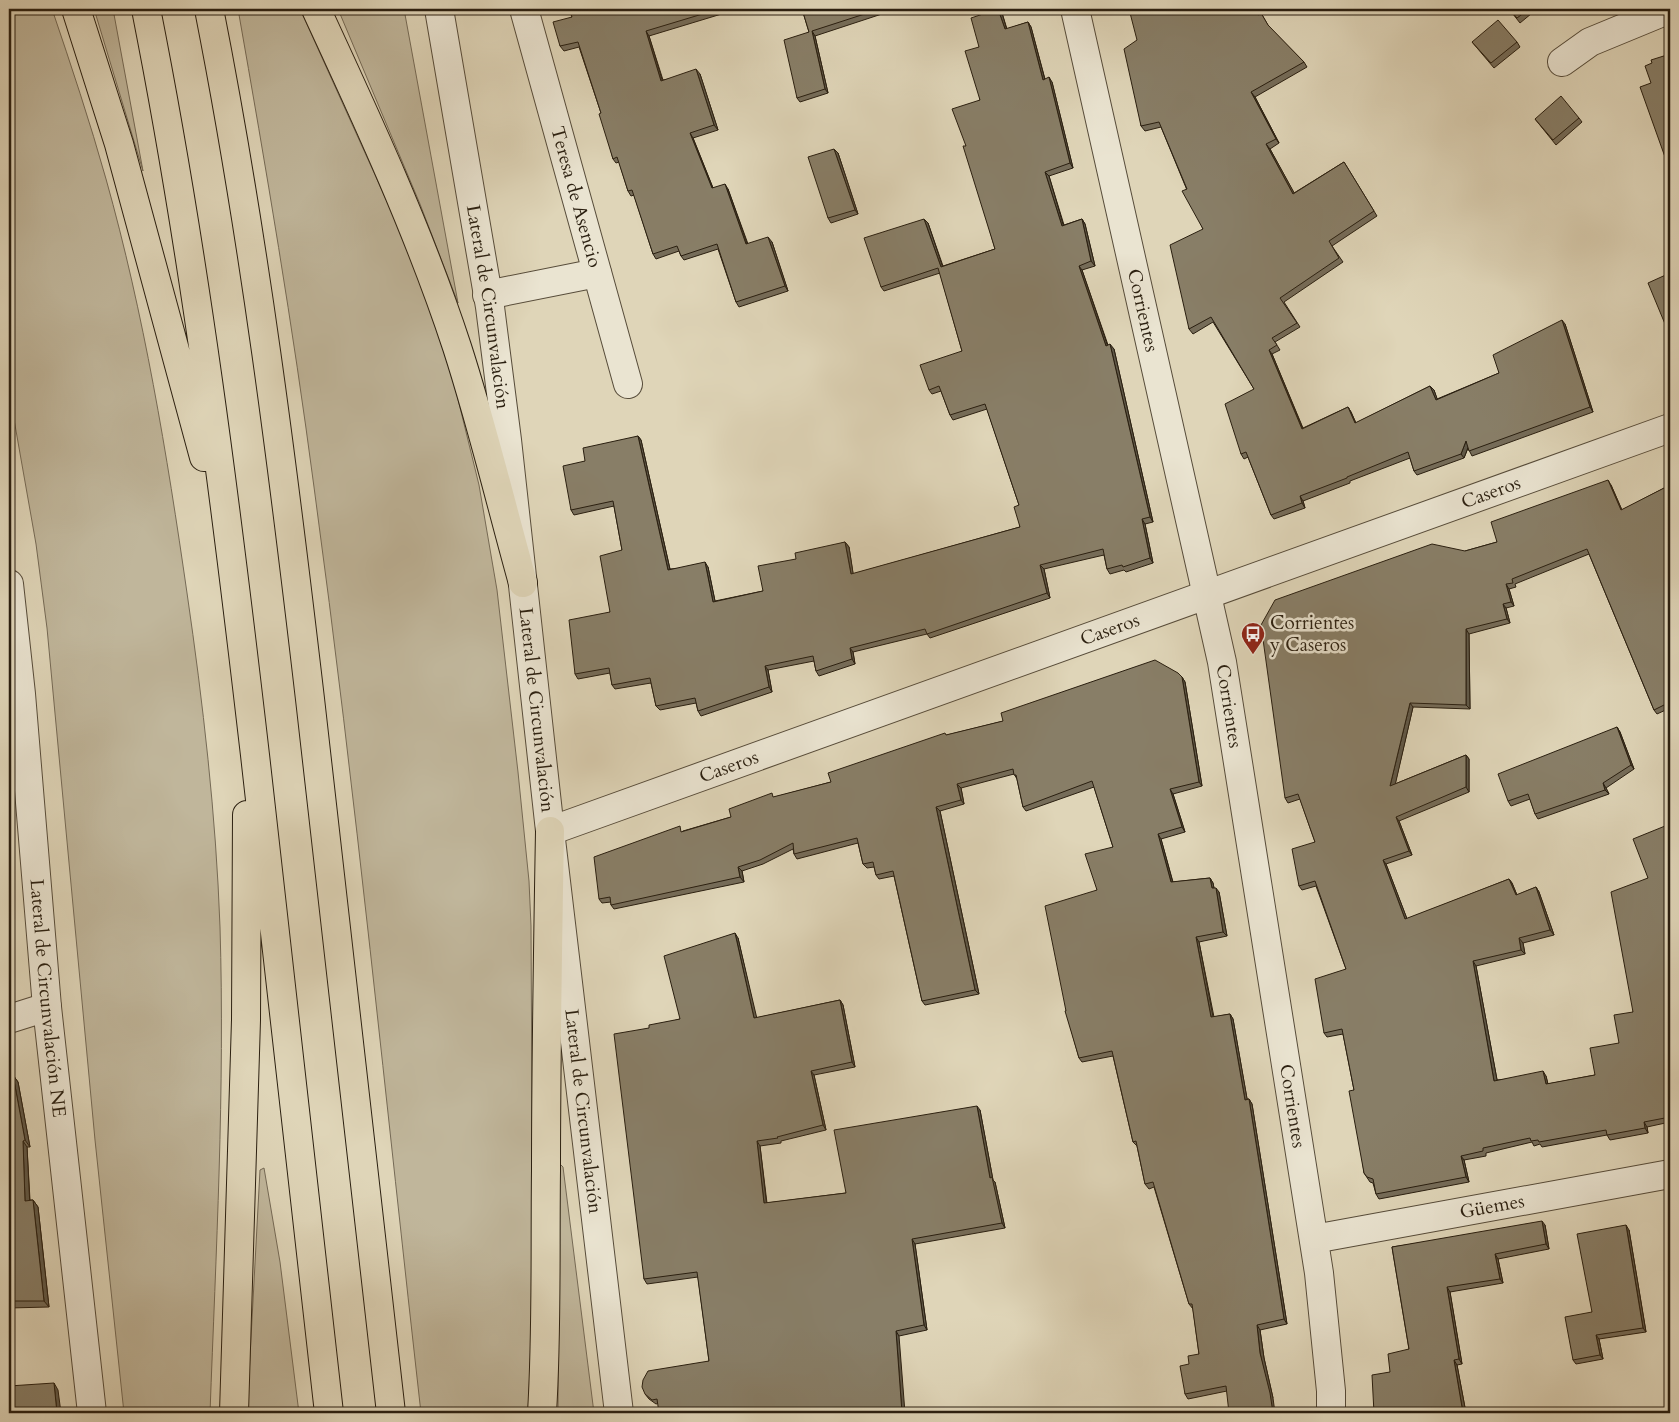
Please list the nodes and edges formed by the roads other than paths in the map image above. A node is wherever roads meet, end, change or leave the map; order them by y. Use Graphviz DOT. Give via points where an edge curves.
graph roads {
  1 [pos="76,9"];
  2 [pos="146,9"];
  3 [pos="209,9"];
  4 [pos="316,9"];
  5 [pos="439,9"];
  6 [pos="524,9"];
  7 [pos="1075,9"];
  8 [pos="1670,9"];
  9 [pos="1562,62"];
  10 [pos="597,274"];
  11 [pos="487,295"];
  12 [pos="628,384"];
  13 [pos="1670,428"];
  14 [pos="233,566"];
  15 [pos="523,583"];
  16 [pos="9,584"];
  17 [pos="9,589"];
  18 [pos="1207,595"];
  19 [pos="249,699"];
  20 [pos="550,831"];
  21 [pos="47,1007"];
  22 [pos="9,1020"];
  23 [pos="1670,1174"];
  24 [pos="1314,1239"];
  25 [pos="92,1413"];
  26 [pos="234,1413"];
  27 [pos="329,1413"];
  28 [pos="391,1413"];
  29 [pos="542,1413"];
  30 [pos="619,1413"];
  31 [pos="1331,1413"];
  1 -- 14 [label="highway" via="122,153"];
  2 -- 14 [label="highway" via="207,368"];
  3 -- 28 [label="highway" via="266,345 286,492 341,951"];
  4 -- 15 [label="highway" via="405,209 457,346"];
  5 -- 11 [label="street, Lateral de Circunvalación"];
  6 -- 10 [label="street, Teresa de Asencio"];
  7 -- 18 [label="street, Corrientes"];
  8 -- 9 [label="street" via="1590,42"];
  10 -- 11 [label="street"];
  10 -- 12 [label="street, Teresa de Asencio"];
  11 -- 15 [label="street, Lateral de Circunvalación"];
  13 -- 18 [label="street, Caseros"];
  14 -- 19 [label="highway"];
  15 -- 20 [label="street, Lateral de Circunvalación"];
  16 -- 17 [label="street, Lateral de Circunvalación NE"];
  17 -- 21 [label="street, Lateral de Circunvalación NE"];
  18 -- 20 [label="street, Caseros"];
  18 -- 24 [label="street, Corrientes" via="1222,662"];
  19 -- 26 [label="highway" via="246,1020"];
  19 -- 27 [label="highway"];
  20 -- 29 [label="highway" via="547,1295"];
  20 -- 30 [label="street, Lateral de Circunvalación"];
  21 -- 22 [label="street"];
  21 -- 25 [label="street, Lateral de Circunvalación NE"];
  23 -- 24 [label="street, Güemes"];
  24 -- 31 [label="street, Corrientes"];
}
